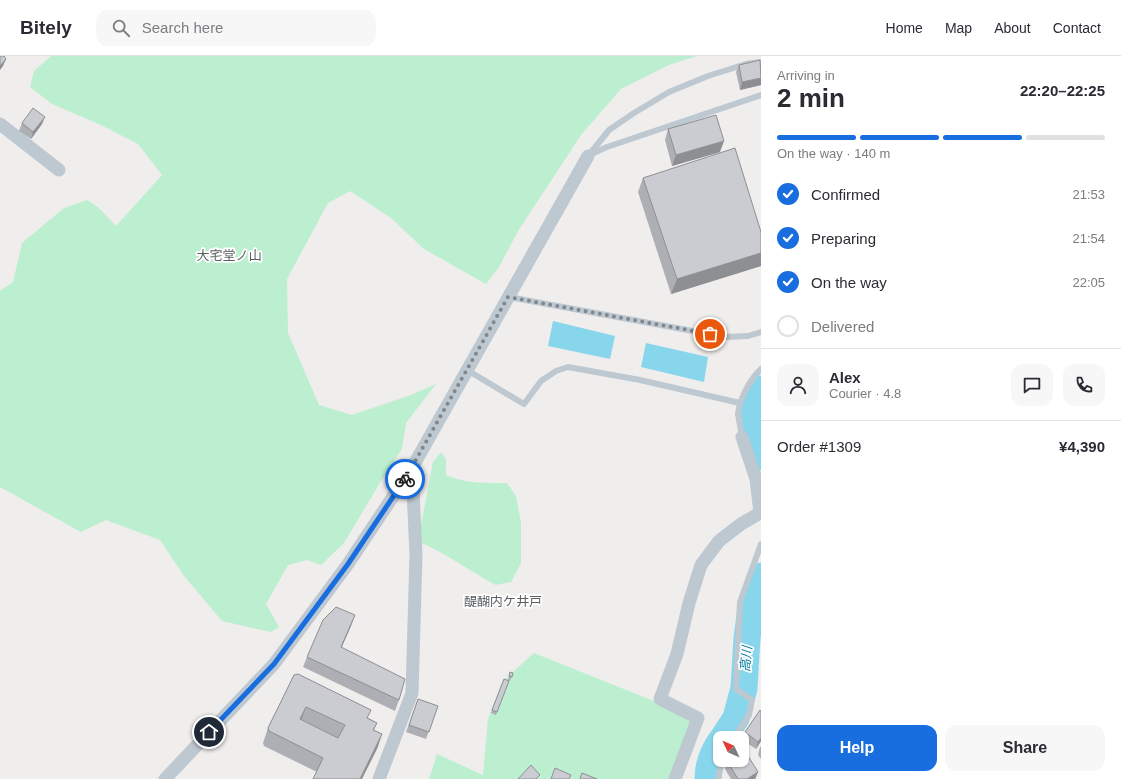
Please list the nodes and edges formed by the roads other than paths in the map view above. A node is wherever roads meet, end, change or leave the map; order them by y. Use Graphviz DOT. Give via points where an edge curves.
graph roads {
  1 [pos="761,62"];
  2 [pos="761,95"];
  3 [pos="0,124"];
  4 [pos="588,156"];
  5 [pos="59,170"];
  6 [pos="508,297"];
  7 [pos="761,332"];
  8 [pos="761,369"];
  9 [pos="467,370"];
  10 [pos="740,403"];
  11 [pos="742,436"];
  12 [pos="412,468"];
  13 [pos="760,516"];
  14 [pos="761,544"];
  15 [pos="739,731"];
  16 [pos="721,767"];
  17 [pos="165,779"];
  18 [pos="379,779"];
  19 [pos="675,779"];
  20 [pos="718,779"];
  1 -- 4 [label="lane" via="708,76 669,92 609,130"];
  2 -- 4 [label="lane" via="607,147"];
  3 -- 5 [label="street"];
  4 -- 6 [label="street"];
  6 -- 7 [label="lane" via="725,337 748,336"];
  6 -- 9 [label="street"];
  8 -- 10 [label="lane" via="754,375"];
  9 -- 10 [label="lane" via="524,404 541,381 568,367 640,380"];
  9 -- 12 [label="street"];
  10 -- 11 [label="lane" via="738,414"];
  11 -- 13 [label="street" via="756,479"];
  12 -- 17 [label="street" via="348,564 274,664"];
  12 -- 18 [label="street" via="416,555 412,694"];
  13 -- 19 [label="street" via="741,524 720,542 701,565 691,595 677,654 660,699 698,718"];
  14 -- 15 [label="lane" via="740,602 736,688 752,700 749,715"];
  16 -- 20 [label="lane"];
}
